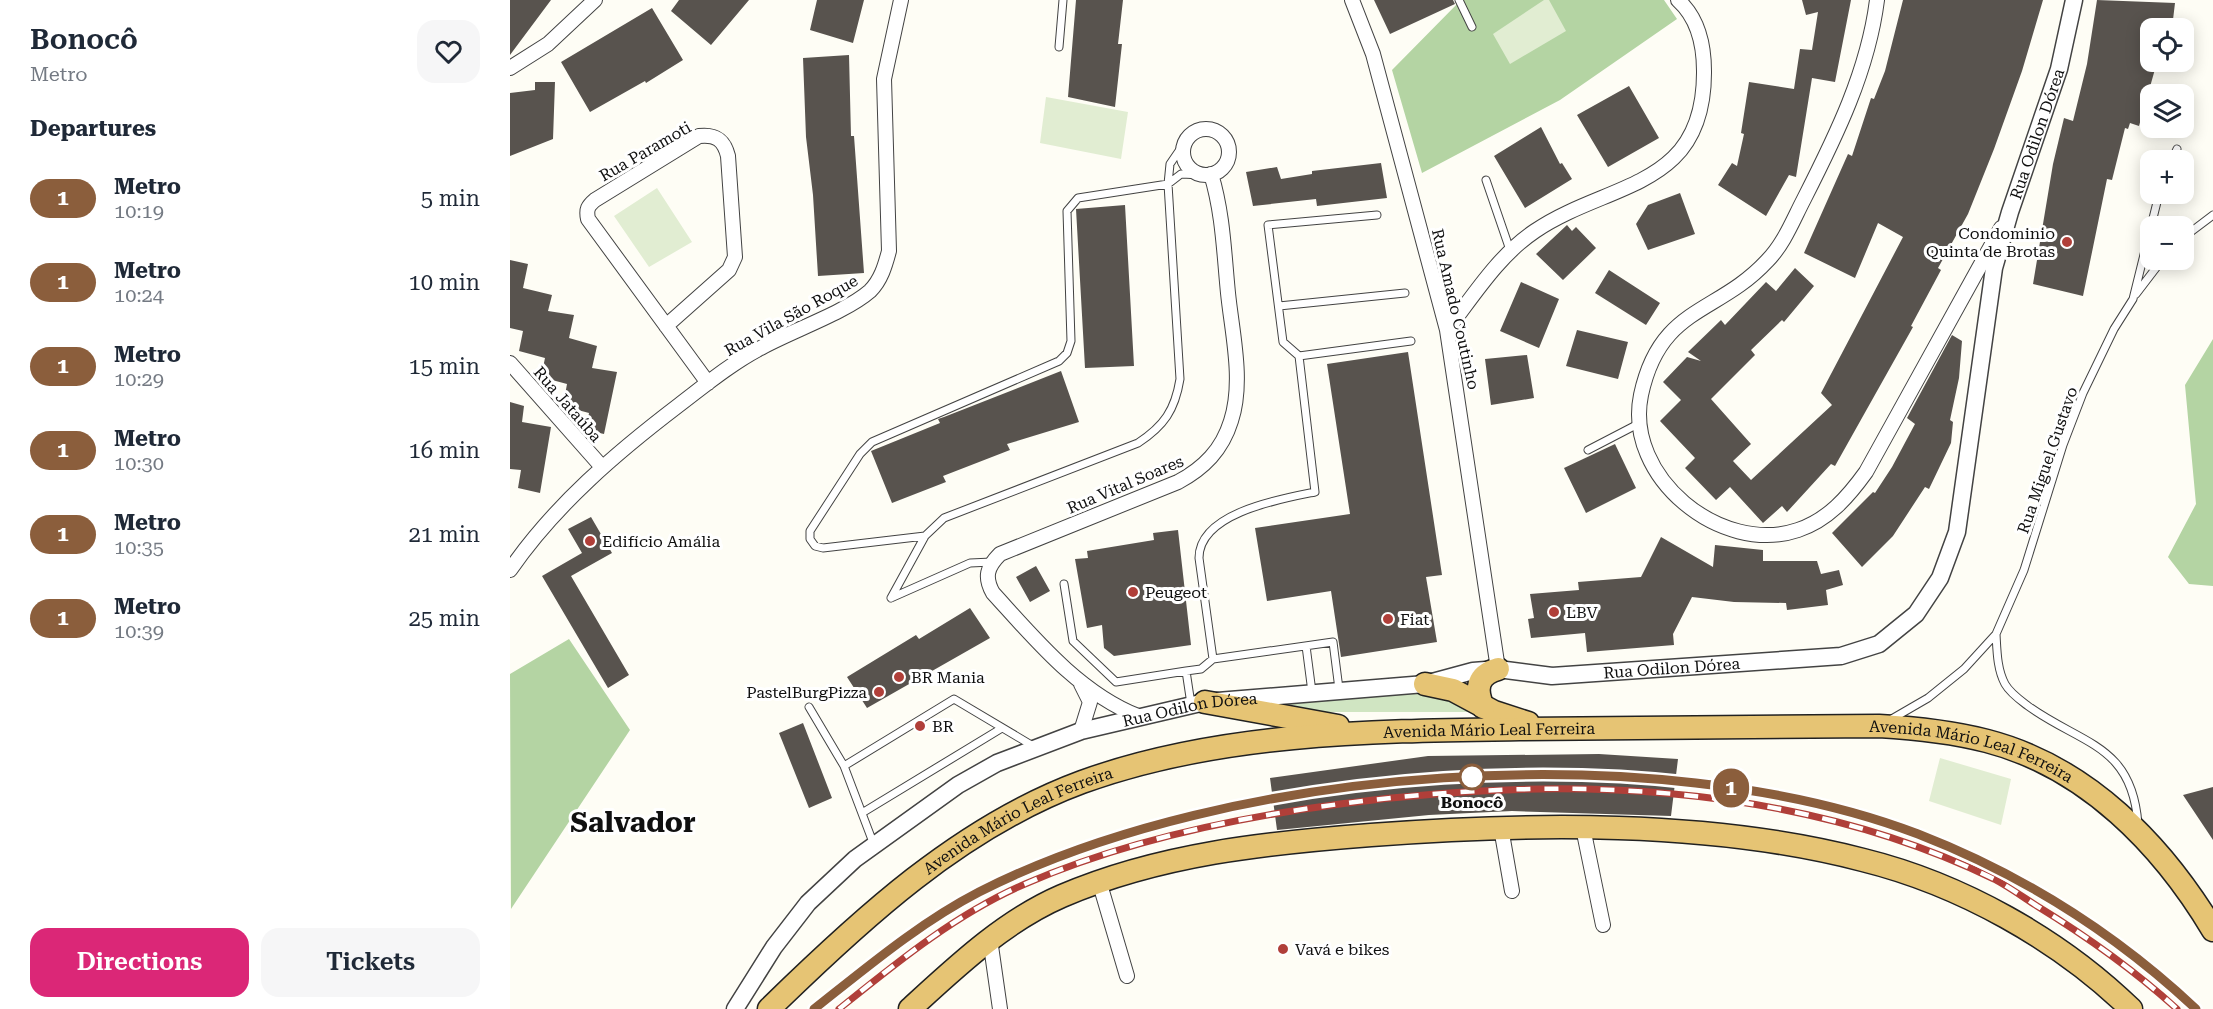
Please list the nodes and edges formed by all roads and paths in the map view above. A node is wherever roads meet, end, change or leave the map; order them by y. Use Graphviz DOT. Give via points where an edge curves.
graph roads {
  1 [pos="595,0"];
  2 [pos="901,0"];
  3 [pos="1063,0"];
  4 [pos="1352,0"];
  5 [pos="1459,0"];
  6 [pos="1678,0"];
  7 [pos="1877,0"];
  8 [pos="2074,0"];
  9 [pos="1472,27"];
  10 [pos="1059,47"];
  11 [pos="510,68"];
  12 [pos="1183,145"];
  13 [pos="1207,175"];
  14 [pos="1486,180"];
  15 [pos="1168,183"];
  16 [pos="2157,204"];
  17 [pos="2010,212"];
  18 [pos="1377,215"];
  19 [pos="2213,215"];
  20 [pos="2194,229"];
  21 [pos="1510,250"];
  22 [pos="2155,270"];
  23 [pos="1405,293"];
  24 [pos="2133,299"];
  25 [pos="1279,306"];
  26 [pos="666,326"];
  27 [pos="1447,330"];
  28 [pos="1411,341"];
  29 [pos="1299,356"];
  30 [pos="510,363"];
  31 [pos="708,383"];
  32 [pos="1640,423"];
  33 [pos="1588,450"];
  34 [pos="602,467"];
  35 [pos="925,536"];
  36 [pos="992,562"];
  37 [pos="510,570"];
  38 [pos="1064,584"];
  39 [pos="1996,634"];
  40 [pos="1306,646"];
  41 [pos="1213,659"];
  42 [pos="1498,669"];
  43 [pos="1186,671"];
  44 [pos="1078,680"];
  45 [pos="1425,684"];
  46 [pos="1339,689"];
  47 [pos="1312,692"];
  48 [pos="1198,703"];
  49 [pos="809,707"];
  50 [pos="1483,707"];
  51 [pos="1138,716"];
  52 [pos="1879,726"];
  53 [pos="1002,728"];
  54 [pos="1544,729"];
  55 [pos="1081,731"];
  56 [pos="1378,732"];
  57 [pos="1035,747"];
  58 [pos="844,766"];
  59 [pos="862,813"];
  60 [pos="1501,828"];
  61 [pos="1583,828"];
  62 [pos="2138,830"];
  63 [pos="874,845"];
  64 [pos="1099,881"];
  65 [pos="1512,891"];
  66 [pos="1603,925"];
  67 [pos="2213,930"];
  68 [pos="990,939"];
  69 [pos="1127,976"];
  70 [pos="735,1009"];
  71 [pos="769,1009"];
  72 [pos="910,1009"];
  73 [pos="1000,1009"];
  74 [pos="2131,1009"];
  1 -- 11 [label="street" via="548,44"];
  2 -- 31 [label="street, Rua Vila São Roque" via="884,79 889,251 885,268 877,283 855,301 755,350"];
  3 -- 10 [label="lane"];
  4 -- 27 [label="street, Rua Amado Coutinho" via="1373,54"];
  5 -- 9 [label="lane"];
  6 -- 21 [label="street" via="1697,27 1704,54 1704,82 1700,110 1678,154 1640,183 1565,215"];
  7 -- 32 [label="street" via="1869,42 1841,123 1780,246 1757,271 1683,319 1666,337 1645,380 1640,397"];
  8 -- 17 [label="street, Rua Odilon Dórea" via="2060,69"];
  12 -- 13 [label="street" via="1189,168"];
  12 -- 13 [label="street" via="1200,129 1208,129 1227,142 1228,159 1218,171"];
  12 -- 15 [label="lane" via="1170,164"];
  13 -- 15 [label="lane" via="1181,174"];
  13 -- 36 [label="street, Rua Vital Soares" via="1219,208 1236,374 1231,421 1223,440 1196,472 1178,482 1011,550"];
  14 -- 21 [label="lane"];
  15 -- 35 [label="lane" via="1179,329 1180,380 1173,411 1138,443 945,518"];
  15 -- 35 [label="lane" via="1078,198 1070,205 1067,211 1071,341 1067,353 1059,361 872,442 810,531 815,546 823,548"];
  16 -- 24 [label="lane, Rua Miguel Gustavo"];
  17 -- 32 [label="street" via="1866,472 1846,498 1812,524 1791,532 1756,534 1733,531 1709,520 1681,498 1652,464"];
  17 -- 42 [label="street, Rua Odilon Dórea" via="1994,268 1957,532 1940,578 1916,614 1879,644 1841,656 1552,676"];
  18 -- 25 [label="lane" via="1268,225"];
  19 -- 20 [label="lane"];
  21 -- 27 [label="street"];
  22 -- 24 [label="lane"];
  23 -- 25 [label="lane"];
  24 -- 39 [label="lane, Rua Miguel Gustavo" via="2083,393 2024,570"];
  25 -- 29 [label="lane" via="1283,342"];
  26 -- 26 [label="street, Rua Paramoti" via="729,270 735,257 728,156 718,138 709,135 699,136 588,206 588,219"];
  26 -- 31 [label="street, Rua Paramoti"];
  27 -- 42 [label="street, Rua Amado Coutinho"];
  28 -- 29 [label="lane"];
  29 -- 41 [label="lane" via="1315,492 1246,510 1205,534 1199,558"];
  30 -- 34 [label="street, Rua Jataúba"];
  31 -- 34 [label="street, Rua Vila São Roque"];
  32 -- 33 [label="lane"];
  34 -- 37 [label="street, Rua Vila São Roque" via="544,526"];
  35 -- 36 [label="lane" via="891,598 970,563"];
  36 -- 44 [label="street" via="987,582 993,593"];
  38 -- 43 [label="lane" via="1073,641 1116,682"];
  39 -- 52 [label="lane" via="1964,669 1928,698"];
  39 -- 62 [label="lane" via="1999,669 2006,686 2037,712 2085,738 2126,774 2136,798"];
  40 -- 41 [label="lane"];
  40 -- 46 [label="lane" via="1333,642"];
  40 -- 47 [label="lane"];
  41 -- 43 [label="lane" via="1201,669"];
  42 -- 45 [label="street, Rua Odilon Dórea" via="1473,671"];
  42 -- 50 [label="highway" via="1479,683"];
  43 -- 48 [label="lane"];
  44 -- 51 [label="street"];
  44 -- 55 [label="street" via="1090,702"];
  45 -- 46 [label="street, Rua Odilon Dórea"];
  45 -- 50 [label="highway" via="1453,690"];
  46 -- 47 [label="street, Rua Odilon Dórea"];
  47 -- 48 [label="street, Rua Odilon Dórea"];
  48 -- 51 [label="street, Rua Odilon Dórea"];
  48 -- 56 [label="highway"];
  49 -- 58 [label="lane"];
  50 -- 54 [label="highway"];
  51 -- 55 [label="street, Rua Odilon Dórea"];
  52 -- 54 [label="highway, Avenida Mário Leal Ferreira"];
  52 -- 62 [label="highway, Avenida Mário Leal Ferreira" via="1989,741 2028,756 2102,799"];
  53 -- 57 [label="lane"];
  53 -- 58 [label="lane" via="954,699"];
  53 -- 59 [label="lane"];
  54 -- 56 [label="highway, Avenida Mário Leal Ferreira"];
  55 -- 57 [label="street, Rua Odilon Dórea"];
  56 -- 71 [label="highway, Avenida Mário Leal Ferreira" via="1248,744 1175,756 1080,783 993,827 898,891"];
  57 -- 63 [label="street, Rua Odilon Dórea" via="958,785"];
  58 -- 59 [label="lane"];
  59 -- 63 [label="lane"];
  60 -- 61 [label="highway"];
  60 -- 64 [label="highway" via="1447,829 1247,847 1155,864"];
  60 -- 65 [label="street"];
  61 -- 66 [label="street"];
  61 -- 74 [label="highway" via="1782,843 1903,872 2008,920 2086,972"];
  62 -- 67 [label="highway, Avenida Mário Leal Ferreira" via="2181,881"];
  63 -- 70 [label="street, Rua Odilon Dórea" via="808,903 774,947"];
  64 -- 68 [label="highway" via="1028,913"];
  64 -- 69 [label="street"];
  68 -- 72 [label="highway"];
  68 -- 73 [label="street"];
}
